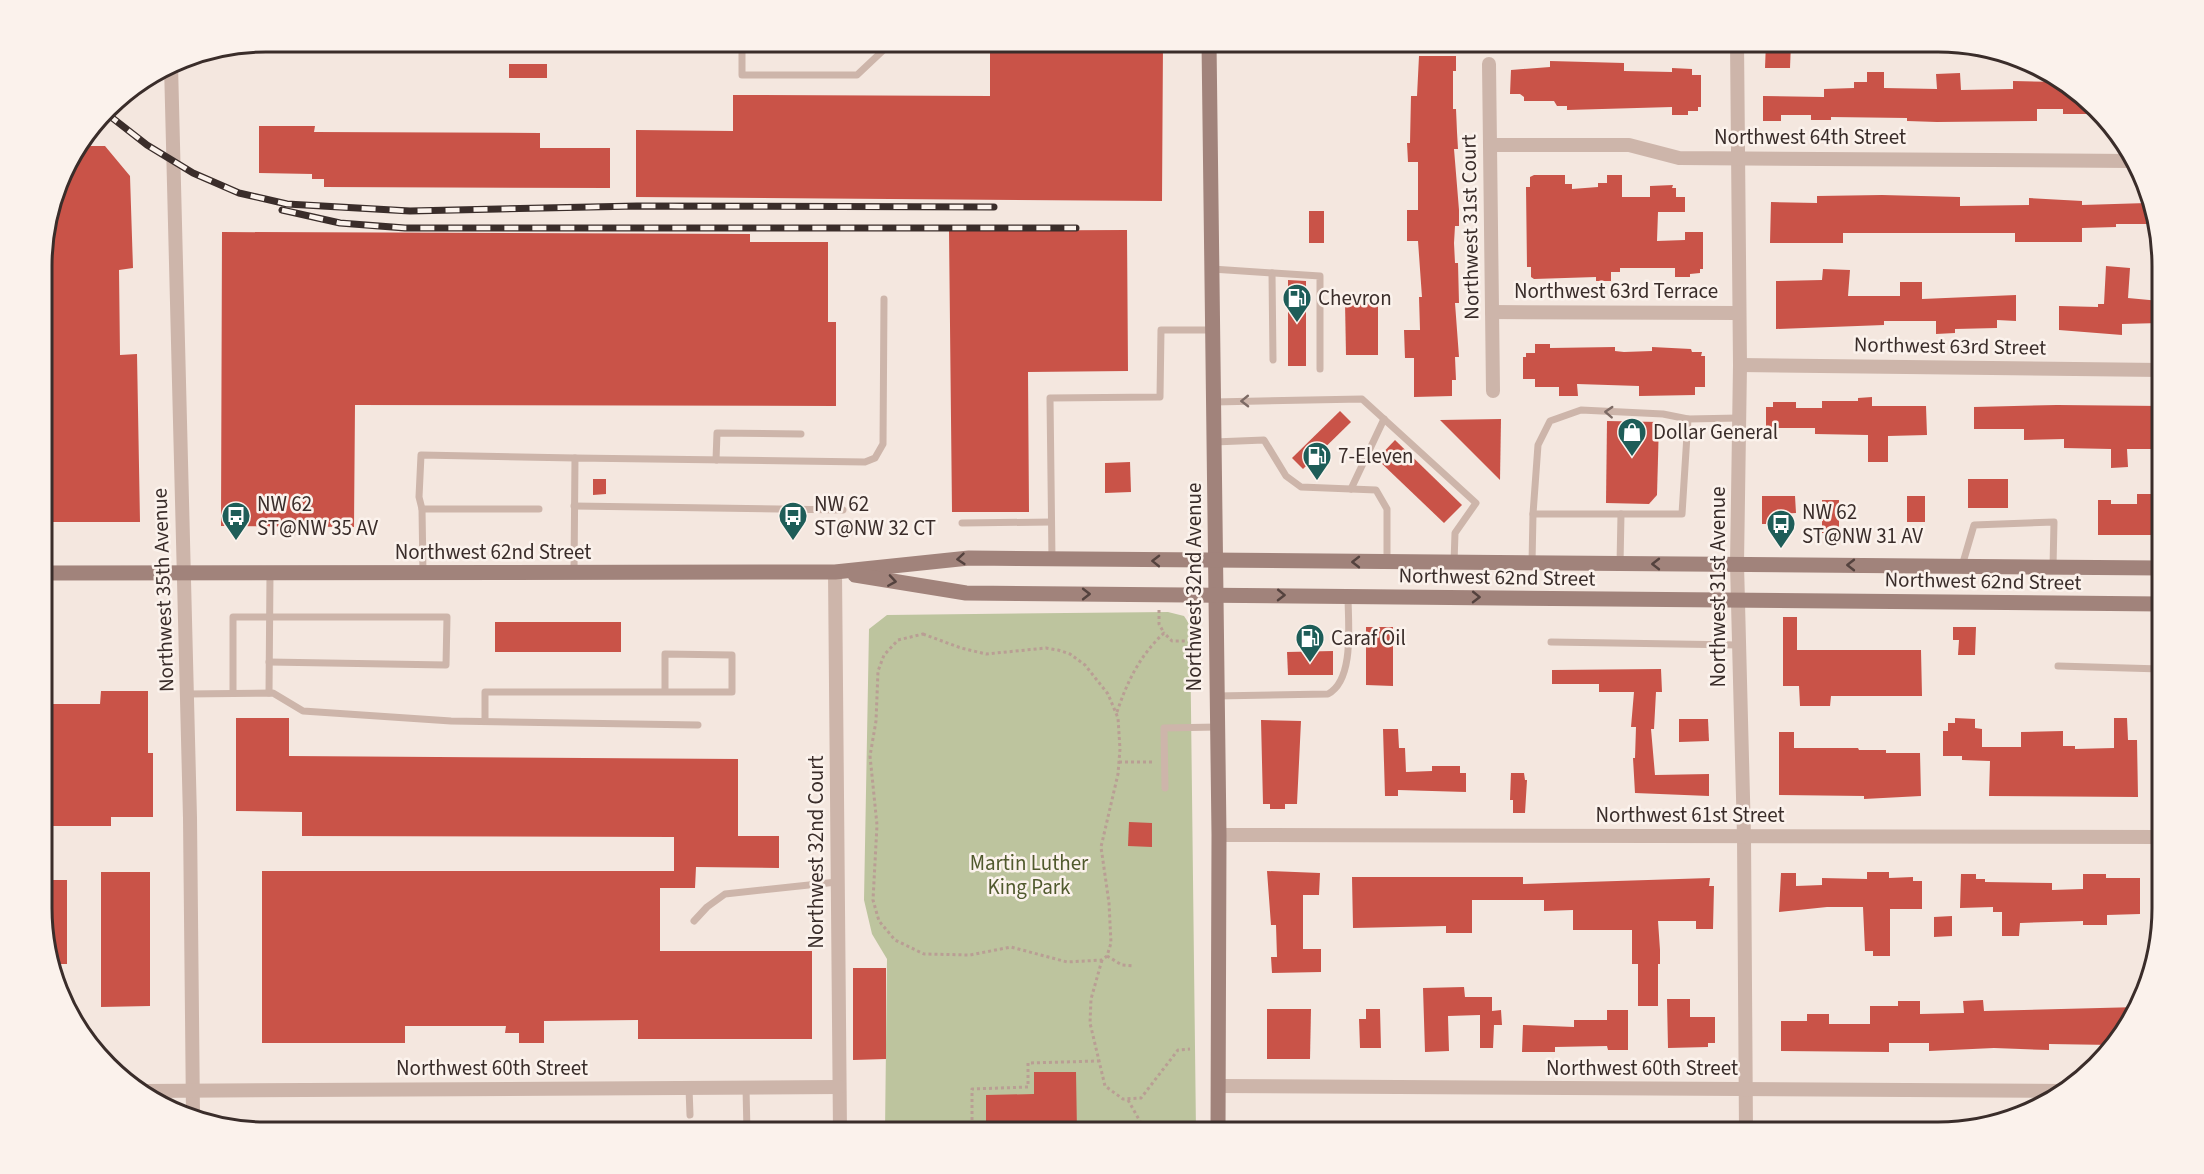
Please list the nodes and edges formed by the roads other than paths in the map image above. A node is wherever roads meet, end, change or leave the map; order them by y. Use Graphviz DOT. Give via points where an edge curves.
graph roads {
  1 [pos="742,52"];
  2 [pos="881,52"];
  3 [pos="1209,52"];
  4 [pos="1737,52"];
  5 [pos="1489,64"];
  6 [pos="171,75"];
  7 [pos="1490,145"];
  8 [pos="1738,158"];
  9 [pos="2124,161"];
  10 [pos="1212,269"];
  11 [pos="1272,273"];
  12 [pos="884,299"];
  13 [pos="1492,312"];
  14 [pos="1739,313"];
  15 [pos="1212,330"];
  16 [pos="1273,360"];
  17 [pos="1740,365"];
  18 [pos="1320,369"];
  19 [pos="2152,370"];
  20 [pos="1493,391"];
  21 [pos="1214,402"];
  22 [pos="1384,418"];
  23 [pos="1739,418"];
  24 [pos="1688,419"];
  25 [pos="801,434"];
  26 [pos="1214,442"];
  27 [pos="575,458"];
  28 [pos="716,460"];
  29 [pos="1351,489"];
  30 [pos="574,506"];
  31 [pos="423,509"];
  32 [pos="538,509"];
  33 [pos="843,510"];
  34 [pos="1533,514"];
  35 [pos="1621,514"];
  36 [pos="1051,522"];
  37 [pos="962,523"];
  38 [pos="1052,559"];
  39 [pos="1215,561"];
  40 [pos="1387,562"];
  41 [pos="1454,562"];
  42 [pos="1532,563"];
  43 [pos="1620,564"];
  44 [pos="1737,564"];
  45 [pos="1962,566"];
  46 [pos="2054,567"];
  47 [pos="2152,568"];
  48 [pos="835,572"];
  49 [pos="53,573"];
  50 [pos="423,573"];
  51 [pos="574,573"];
  52 [pos="183,574"];
  53 [pos="270,574"];
  54 [pos="1215,595"];
  55 [pos="1348,596"];
  56 [pos="1738,600"];
  57 [pos="2152,604"];
  58 [pos="270,617"];
  59 [pos="1551,642"];
  60 [pos="1739,645"];
  61 [pos="269,662"];
  62 [pos="2058,666"];
  63 [pos="2152,669"];
  64 [pos="664,692"];
  65 [pos="233,693"];
  66 [pos="269,693"];
  67 [pos="187,694"];
  68 [pos="1216,696"];
  69 [pos="485,721"];
  70 [pos="698,725"];
  71 [pos="1216,727"];
  72 [pos="1165,788"];
  73 [pos="1219,835"];
  74 [pos="1744,836"];
  75 [pos="2152,837"];
  76 [pos="837,882"];
  77 [pos="694,921"];
  78 [pos="1218,1086"];
  79 [pos="839,1087"];
  80 [pos="689,1088"];
  81 [pos="746,1088"];
  82 [pos="1746,1089"];
  83 [pos="156,1091"];
  84 [pos="193,1091"];
  85 [pos="2048,1091"];
  86 [pos="193,1108"];
  87 [pos="690,1115"];
  88 [pos="747,1122"];
  89 [pos="840,1122"];
  90 [pos="1218,1122"];
  91 [pos="1746,1122"];
  1 -- 2 [label="lane" via="742,75 857,75"];
  3 -- 10 [label="main road, Northwest 32nd Avenue"];
  4 -- 8 [label="street, Northwest 31st Avenue"];
  5 -- 7 [label="street, Northwest 31st Court"];
  6 -- 52 [label="street, Northwest 35th Avenue"];
  7 -- 8 [label="street, Northwest 64th Street" via="1629,146 1679,158"];
  7 -- 13 [label="street, Northwest 31st Court"];
  8 -- 9 [label="street, Northwest 64th Street"];
  8 -- 14 [label="street, Northwest 31st Avenue"];
  10 -- 11 [label="lane"];
  10 -- 15 [label="main road, Northwest 32nd Avenue"];
  11 -- 16 [label="lane"];
  11 -- 18 [label="lane" via="1320,276"];
  12 -- 28 [label="lane" via="883,444 875,458 865,462"];
  13 -- 14 [label="street, Northwest 63rd Terrace"];
  13 -- 20 [label="street, Northwest 31st Court"];
  14 -- 17 [label="street, Northwest 31st Avenue"];
  15 -- 21 [label="main road, Northwest 32nd Avenue"];
  15 -- 36 [label="lane" via="1161,330 1160,397 1050,398"];
  17 -- 19 [label="street, Northwest 63rd Street"];
  17 -- 23 [label="street, Northwest 31st Avenue"];
  22 -- 21 [label="lane, one-way" via="1362,399"];
  21 -- 26 [label="main road, Northwest 32nd Avenue"];
  22 -- 29 [label="lane"];
  22 -- 41 [label="lane" via="1476,503 1455,533"];
  23 -- 24 [label="lane"];
  23 -- 44 [label="street, Northwest 31st Avenue"];
  24 -- 34 [label="lane, one-way" via="1581,410 1550,421 1538,445"];
  24 -- 35 [label="lane" via="1682,514"];
  25 -- 28 [label="lane" via="717,433"];
  26 -- 29 [label="lane" via="1264,440 1286,476 1301,487"];
  26 -- 39 [label="main road, Northwest 32nd Avenue"];
  27 -- 28 [label="lane"];
  27 -- 30 [label="lane"];
  27 -- 31 [label="lane" via="421,455 419,497"];
  29 -- 40 [label="lane" via="1376,490 1387,509"];
  30 -- 33 [label="lane"];
  30 -- 51 [label="lane"];
  31 -- 32 [label="lane"];
  31 -- 50 [label="lane"];
  34 -- 35 [label="lane"];
  34 -- 42 [label="lane"];
  35 -- 43 [label="lane"];
  36 -- 37 [label="lane"];
  36 -- 38 [label="lane"];
  39 -- 38 [label="main road, Northwest 62nd Street, one-way"];
  38 -- 48 [label="main road, Northwest 62nd Street, one-way" via="969,558"];
  40 -- 39 [label="main road, Northwest 62nd Street, one-way"];
  39 -- 54 [label="main road, Northwest 32nd Avenue"];
  40 -- 41 [label="main road, Northwest 62nd Street"];
  41 -- 42 [label="main road, Northwest 62nd Street"];
  42 -- 43 [label="main road, Northwest 62nd Street"];
  44 -- 43 [label="main road, Northwest 62nd Street, one-way"];
  45 -- 44 [label="main road, Northwest 62nd Street, one-way"];
  44 -- 56 [label="street, Northwest 31st Avenue"];
  45 -- 46 [label="main road, Northwest 62nd Street"];
  45 -- 46 [label="lane" via="1974,525 2054,522"];
  46 -- 47 [label="main road, Northwest 62nd Street"];
  48 -- 51 [label="main road, Northwest 62nd Street"];
  48 -- 54 [label="main road, Northwest 62nd Street, one-way" via="966,593"];
  48 -- 76 [label="street, Northwest 32nd Court"];
  49 -- 52 [label="main road, Northwest 62nd Street"];
  50 -- 51 [label="main road, Northwest 62nd Street"];
  50 -- 53 [label="main road, Northwest 62nd Street"];
  52 -- 53 [label="main road, Northwest 62nd Street"];
  52 -- 67 [label="street, Northwest 35th Avenue"];
  53 -- 58 [label="lane"];
  54 -- 55 [label="main road, Northwest 62nd Street, one-way"];
  54 -- 68 [label="main road, Northwest 32nd Avenue"];
  55 -- 56 [label="main road, Northwest 62nd Street, one-way"];
  55 -- 68 [label="lane" via="1348,658 1334,691"];
  56 -- 57 [label="main road, Northwest 62nd Street"];
  56 -- 60 [label="street, Northwest 31st Avenue"];
  58 -- 61 [label="lane"];
  58 -- 61 [label="lane" via="447,617 447,636 446,665"];
  58 -- 65 [label="lane" via="233,617"];
  59 -- 60 [label="lane"];
  60 -- 74 [label="street, Northwest 31st Avenue"];
  61 -- 66 [label="lane"];
  62 -- 63 [label="lane"];
  64 -- 64 [label="lane" via="732,692 732,655 665,654"];
  64 -- 69 [label="lane" via="485,692"];
  65 -- 66 [label="lane"];
  65 -- 67 [label="lane"];
  66 -- 69 [label="lane" via="303,711"];
  67 -- 84 [label="street, Northwest 35th Avenue"];
  68 -- 71 [label="main road, Northwest 32nd Avenue"];
  69 -- 70 [label="lane"];
  71 -- 72 [label="lane" via="1164,728"];
  71 -- 73 [label="main road, Northwest 32nd Avenue"];
  73 -- 74 [label="street, Northwest 61st Street"];
  73 -- 78 [label="main road, Northwest 32nd Avenue"];
  74 -- 75 [label="street, Northwest 61st Street"];
  74 -- 82 [label="street, Northwest 31st Avenue"];
  76 -- 77 [label="lane" via="725,894"];
  76 -- 79 [label="street, Northwest 32nd Court"];
  78 -- 82 [label="street, Northwest 60th Street"];
  78 -- 90 [label="main road, Northwest 32nd Avenue"];
  79 -- 81 [label="street, Northwest 60th Street"];
  79 -- 89 [label="street, Northwest 32nd Court"];
  80 -- 81 [label="street, Northwest 60th Street"];
  80 -- 84 [label="street, Northwest 60th Street"];
  80 -- 87 [label="lane"];
  81 -- 88 [label="lane"];
  82 -- 85 [label="street, Northwest 60th Street"];
  82 -- 91 [label="street, Northwest 31st Avenue"];
  83 -- 84 [label="street, Northwest 60th Street"];
  84 -- 86 [label="street, Northwest 35th Avenue"];
}
